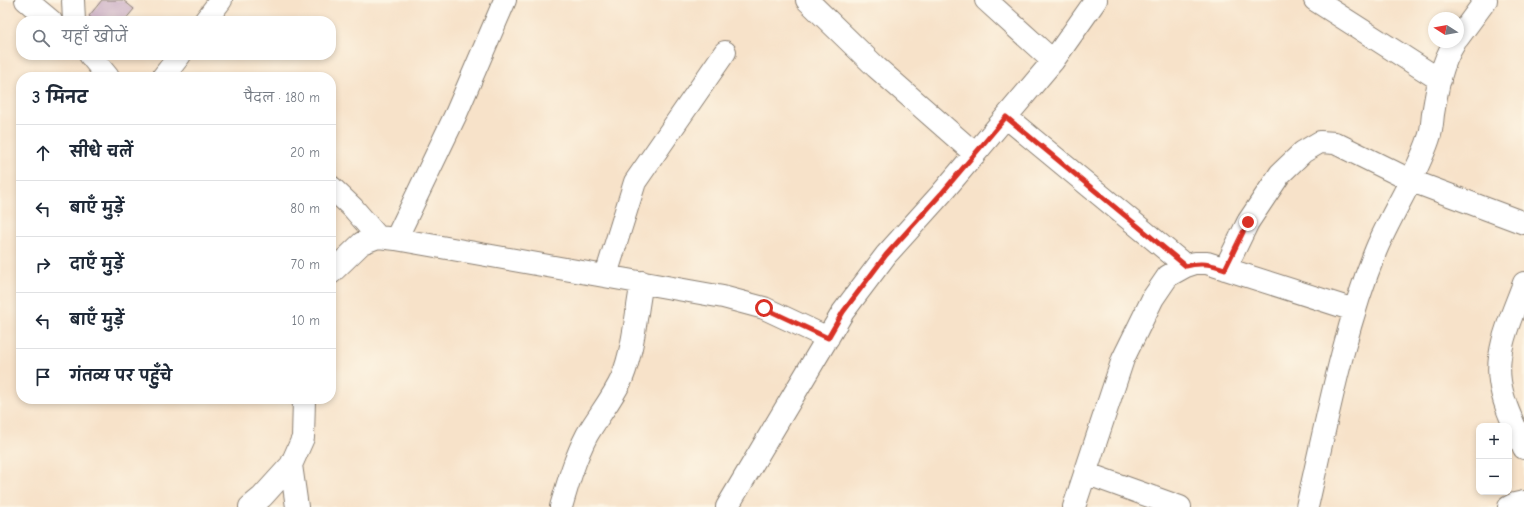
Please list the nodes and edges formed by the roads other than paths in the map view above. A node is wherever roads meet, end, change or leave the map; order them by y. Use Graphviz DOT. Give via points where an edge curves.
graph roads {
  1 [pos="26,0"];
  2 [pos="73,0"];
  3 [pos="221,0"];
  4 [pos="505,0"];
  5 [pos="807,0"];
  6 [pos="986,0"];
  7 [pos="1096,0"];
  8 [pos="1316,0"];
  9 [pos="1486,0"];
  10 [pos="45,16"];
  11 [pos="74,16"];
  12 [pos="209,16"];
  13 [pos="1464,30"];
  14 [pos="1452,48"];
  15 [pos="725,52"];
  16 [pos="94,60"];
  17 [pos="176,60"];
  18 [pos="1053,61"];
  19 [pos="104,72"];
  20 [pos="167,72"];
  21 [pos="1440,80"];
  22 [pos="1006,117"];
  23 [pos="975,154"];
  24 [pos="1412,181"];
  25 [pos="336,192"];
  26 [pos="1524,223"];
  27 [pos="387,238"];
  28 [pos="1186,266"];
  29 [pos="336,268"];
  30 [pos="1225,269"];
  31 [pos="606,275"];
  32 [pos="642,282"];
  33 [pos="1524,283"];
  34 [pos="1354,310"];
  35 [pos="828,338"];
  36 [pos="304,404"];
  37 [pos="1524,448"];
  38 [pos="291,465"];
  39 [pos="1085,473"];
  40 [pos="1524,502"];
  41 [pos="250,507"];
  42 [pos="297,507"];
  43 [pos="561,507"];
  44 [pos="727,507"];
  45 [pos="1074,507"];
  46 [pos="1180,507"];
  47 [pos="1307,507"];
  48 [pos="1509,507"];
  1 -- 10 [label="street"];
  2 -- 11 [label="street"];
  3 -- 12 [label="street"];
  4 -- 27 [label="street" via="456,114"];
  5 -- 23 [label="street" via="876,67"];
  6 -- 18 [label="street"];
  7 -- 18 [label="street"];
  8 -- 21 [label="street"];
  9 -- 13 [label="street"];
  14 -- 21 [label="street" via="1445,60"];
  15 -- 31 [label="street" via="634,182"];
  16 -- 19 [label="street"];
  17 -- 20 [label="street"];
  18 -- 22 [label="street"];
  21 -- 24 [label="street" via="1430,137"];
  22 -- 23 [label="street"];
  22 -- 28 [label="street"];
  23 -- 35 [label="street" via="886,255 843,312"];
  24 -- 26 [label="street"];
  24 -- 30 [label="street" via="1336,144 1320,142 1303,152 1280,174 1248,222"];
  24 -- 34 [label="street" via="1377,249"];
  25 -- 27 [label="street"];
  27 -- 29 [label="street" via="362,243"];
  27 -- 31 [label="street"];
  28 -- 30 [label="street" via="1208,263"];
  28 -- 39 [label="street" via="1168,276 1153,298 1123,360"];
  30 -- 34 [label="street"];
  31 -- 32 [label="street"];
  32 -- 35 [label="street" via="723,297 764,308"];
  32 -- 43 [label="street" via="631,349 622,378 587,436 576,460"];
  33 -- 37 [label="street" via="1505,333 1500,358 1500,381 1507,408"];
  34 -- 47 [label="street"];
  35 -- 44 [label="street"];
  36 -- 38 [label="street" via="303,438"];
  38 -- 41 [label="street"];
  38 -- 42 [label="street"];
  39 -- 45 [label="street"];
  39 -- 46 [label="street"];
  40 -- 48 [label="street"];
}
